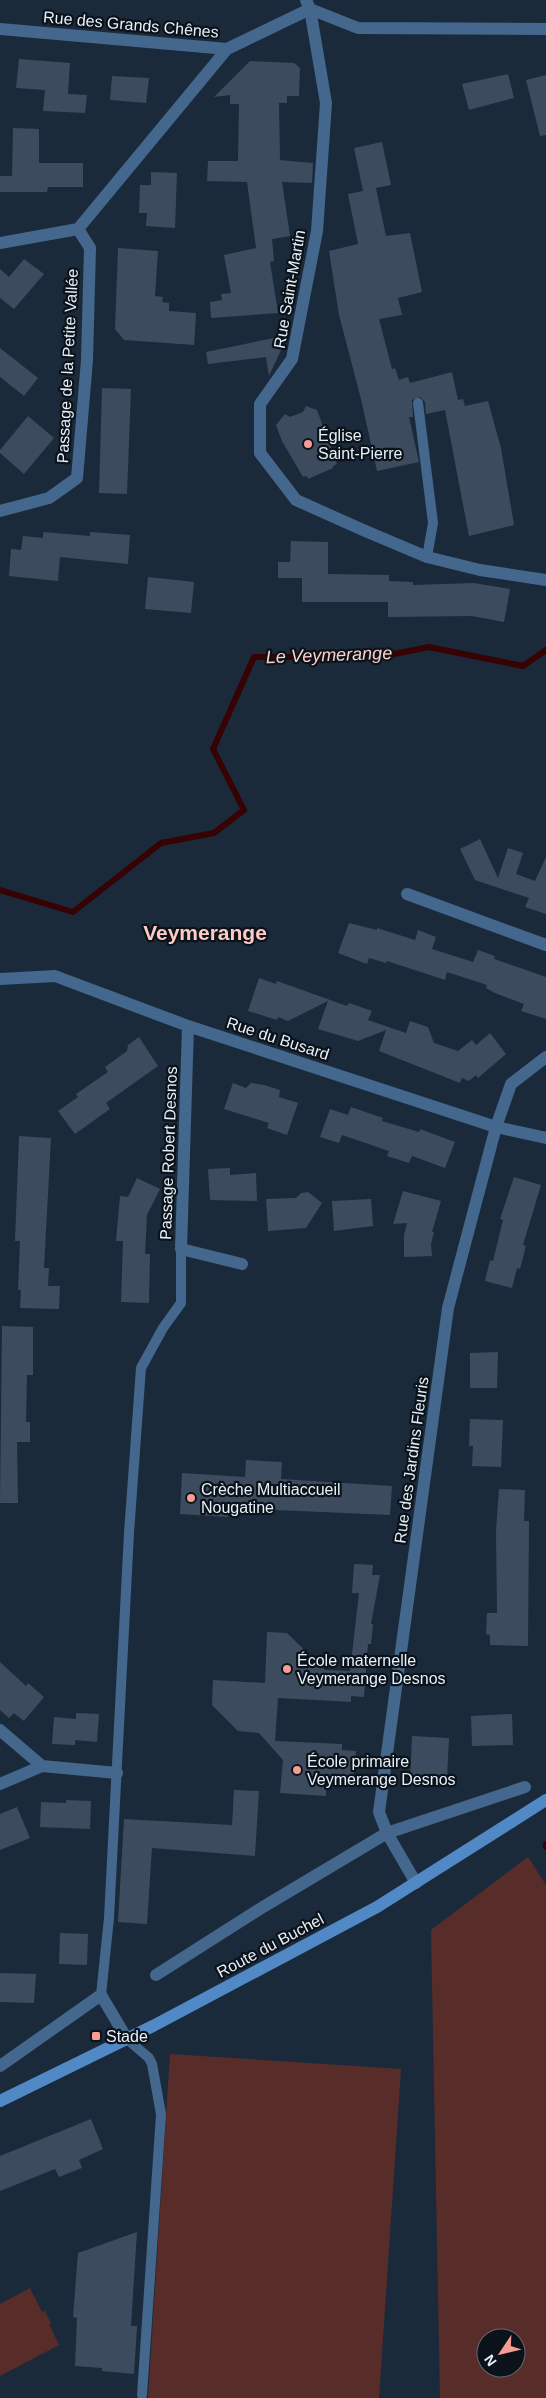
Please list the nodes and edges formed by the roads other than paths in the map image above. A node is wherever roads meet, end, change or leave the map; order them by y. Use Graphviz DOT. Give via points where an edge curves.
graph roads {
  1 [pos="308,4"];
  2 [pos="0,29"];
  3 [pos="546,29"];
  4 [pos="227,49"];
  5 [pos="78,229"];
  6 [pos="0,243"];
  7 [pos="418,403"];
  8 [pos="0,511"];
  9 [pos="426,557"];
  10 [pos="546,580"];
  11 [pos="407,894"];
  12 [pos="546,945"];
  13 [pos="0,979"];
  14 [pos="188,1026"];
  15 [pos="546,1057"];
  16 [pos="496,1126"];
  17 [pos="546,1138"];
  18 [pos="182,1249"];
  19 [pos="242,1264"];
  20 [pos="0,1730"];
  21 [pos="42,1766"];
  22 [pos="118,1773"];
  23 [pos="0,1784"];
  24 [pos="525,1787"];
  25 [pos="546,1800"];
  26 [pos="387,1833"];
  27 [pos="416,1883"];
  28 [pos="156,1975"];
  29 [pos="101,1995"];
  30 [pos="127,2038"];
  31 [pos="0,2066"];
  32 [pos="0,2101"];
  33 [pos="142,2395"];
  1 -- 3 [label="street" via="358,28"];
  1 -- 4 [label="street, Rue des Grands Chênes"];
  1 -- 9 [label="street, Rue Saint-Martin" via="326,103 317,231 292,359 260,404 260,453 296,500"];
  2 -- 4 [label="street, Rue des Grands Chênes"];
  4 -- 5 [label="street"];
  5 -- 6 [label="street"];
  5 -- 8 [label="street, Passage de la Petite Vallée" via="90,248 87,360 77,478 49,498"];
  7 -- 9 [label="lane" via="433,523"];
  9 -- 10 [label="street, Rue Saint-Martin" via="480,570"];
  11 -- 12 [label="street"];
  13 -- 14 [label="street, Rue du Busard" via="55,976"];
  14 -- 16 [label="street, Rue du Busard"];
  14 -- 18 [label="street, Passage Robert Desnos"];
  15 -- 16 [label="street, Rue des Jardins Fleuris" via="511,1084"];
  16 -- 17 [label="street, Rue du Busard"];
  16 -- 26 [label="street, Rue des Jardins Fleuris" via="448,1308 379,1812"];
  18 -- 19 [label="street, Passage Robert Desnos"];
  18 -- 22 [label="lane" via="181,1303 141,1368 129,1533"];
  20 -- 21 [label="street"];
  21 -- 22 [label="street"];
  21 -- 23 [label="street"];
  22 -- 29 [label="lane"];
  24 -- 26 [label="street, Route du Buchel"];
  25 -- 27 [label="main road, Route du Buchel"];
  26 -- 27 [label="street, Rue des Jardins Fleuris"];
  26 -- 28 [label="street, Route du Buchel"];
  27 -- 30 [label="main road, Route du Buchel" via="377,1907"];
  29 -- 30 [label="street"];
  29 -- 31 [label="street"];
  30 -- 32 [label="main road, Route du Buchel"];
  30 -- 33 [label="lane" via="152,2064 161,2114"];
}
